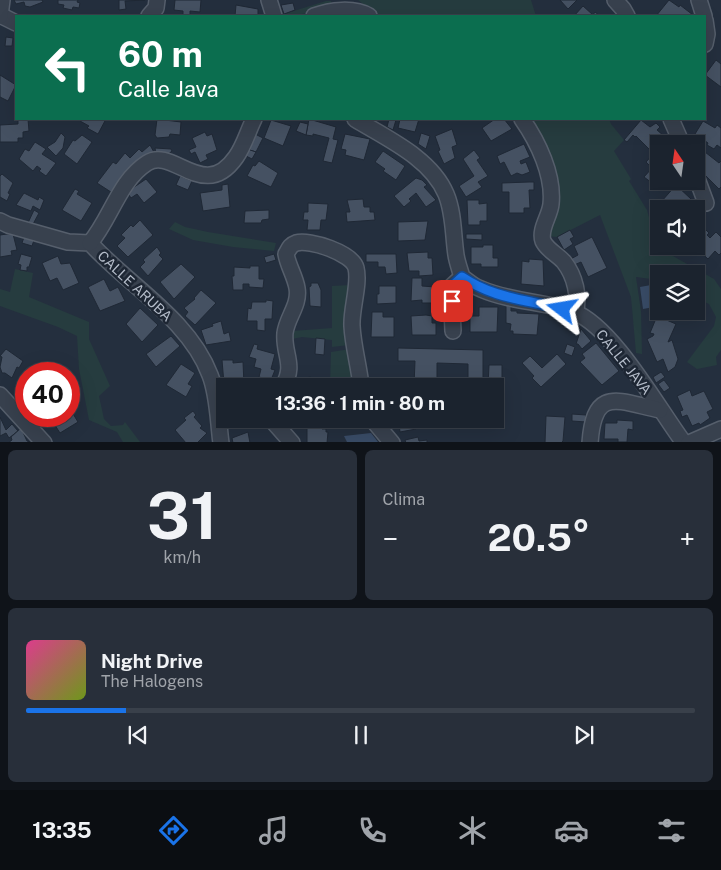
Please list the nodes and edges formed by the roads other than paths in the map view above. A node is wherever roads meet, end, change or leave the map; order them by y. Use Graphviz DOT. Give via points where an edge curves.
graph roads {
  1 [pos="2,0"];
  2 [pos="157,0"];
  3 [pos="269,0"];
  4 [pos="615,0"];
  5 [pos="699,0"];
  6 [pos="0,15"];
  7 [pos="150,15"];
  8 [pos="274,15"];
  9 [pos="319,15"];
  10 [pos="367,15"];
  11 [pos="626,15"];
  12 [pos="703,15"];
  13 [pos="15,22"];
  14 [pos="254,120"];
  15 [pos="357,120"];
  16 [pos="523,120"];
  17 [pos="671,120"];
  18 [pos="678,135"];
  19 [pos="701,190"];
  20 [pos="706,203"];
  21 [pos="0,221"];
  22 [pos="90,243"];
  23 [pos="462,277"];
  24 [pos="575,313"];
  25 [pos="453,331"];
  26 [pos="288,378"];
  27 [pos="360,378"];
  28 [pos="0,395"];
  29 [pos="660,410"];
  30 [pos="279,428"];
  31 [pos="380,428"];
  32 [pos="721,428"];
  33 [pos="44,442"];
  34 [pos="220,442"];
  35 [pos="292,442"];
  36 [pos="392,442"];
  37 [pos="590,442"];
  38 [pos="684,442"];
  39 [pos="689,442"];
  1 -- 6 [label="street"];
  2 -- 7 [label="street" via="156,8"];
  3 -- 8 [label="street"];
  4 -- 11 [label="street"];
  5 -- 12 [label="street"];
  6 -- 13 [label="street"];
  9 -- 10 [label="street" via="357,11"];
  14 -- 22 [label="street" via="236,156 221,171 199,176 165,159 147,163 122,189"];
  15 -- 23 [label="street" via="419,160 436,178 446,194 452,214 456,257"];
  16 -- 24 [label="street" via="538,147 550,187 551,204 542,236 544,243 565,263 572,278 578,302"];
  17 -- 18 [label="street"];
  19 -- 20 [label="street"];
  21 -- 22 [label="street, CALLE ARUBA" via="68,242"];
  22 -- 34 [label="street, CALLE ARUBA" via="172,319 202,359 213,385"];
  23 -- 24 [label="street, CALLE JAVA" via="479,289 497,295"];
  23 -- 25 [label="street" via="452,286"];
  24 -- 29 [label="street, CALLE JAVA" via="608,338"];
  26 -- 27 [label="street" via="290,363 284,340 285,329 298,298 286,254 291,245 307,242 342,253 350,258 356,269 352,325"];
  28 -- 33 [label="street"];
  29 -- 37 [label="street" via="610,401 602,404 592,423"];
  29 -- 38 [label="street, CALLE JAVA"];
  30 -- 35 [label="street"];
  31 -- 36 [label="street"];
  32 -- 39 [label="street"];
}
